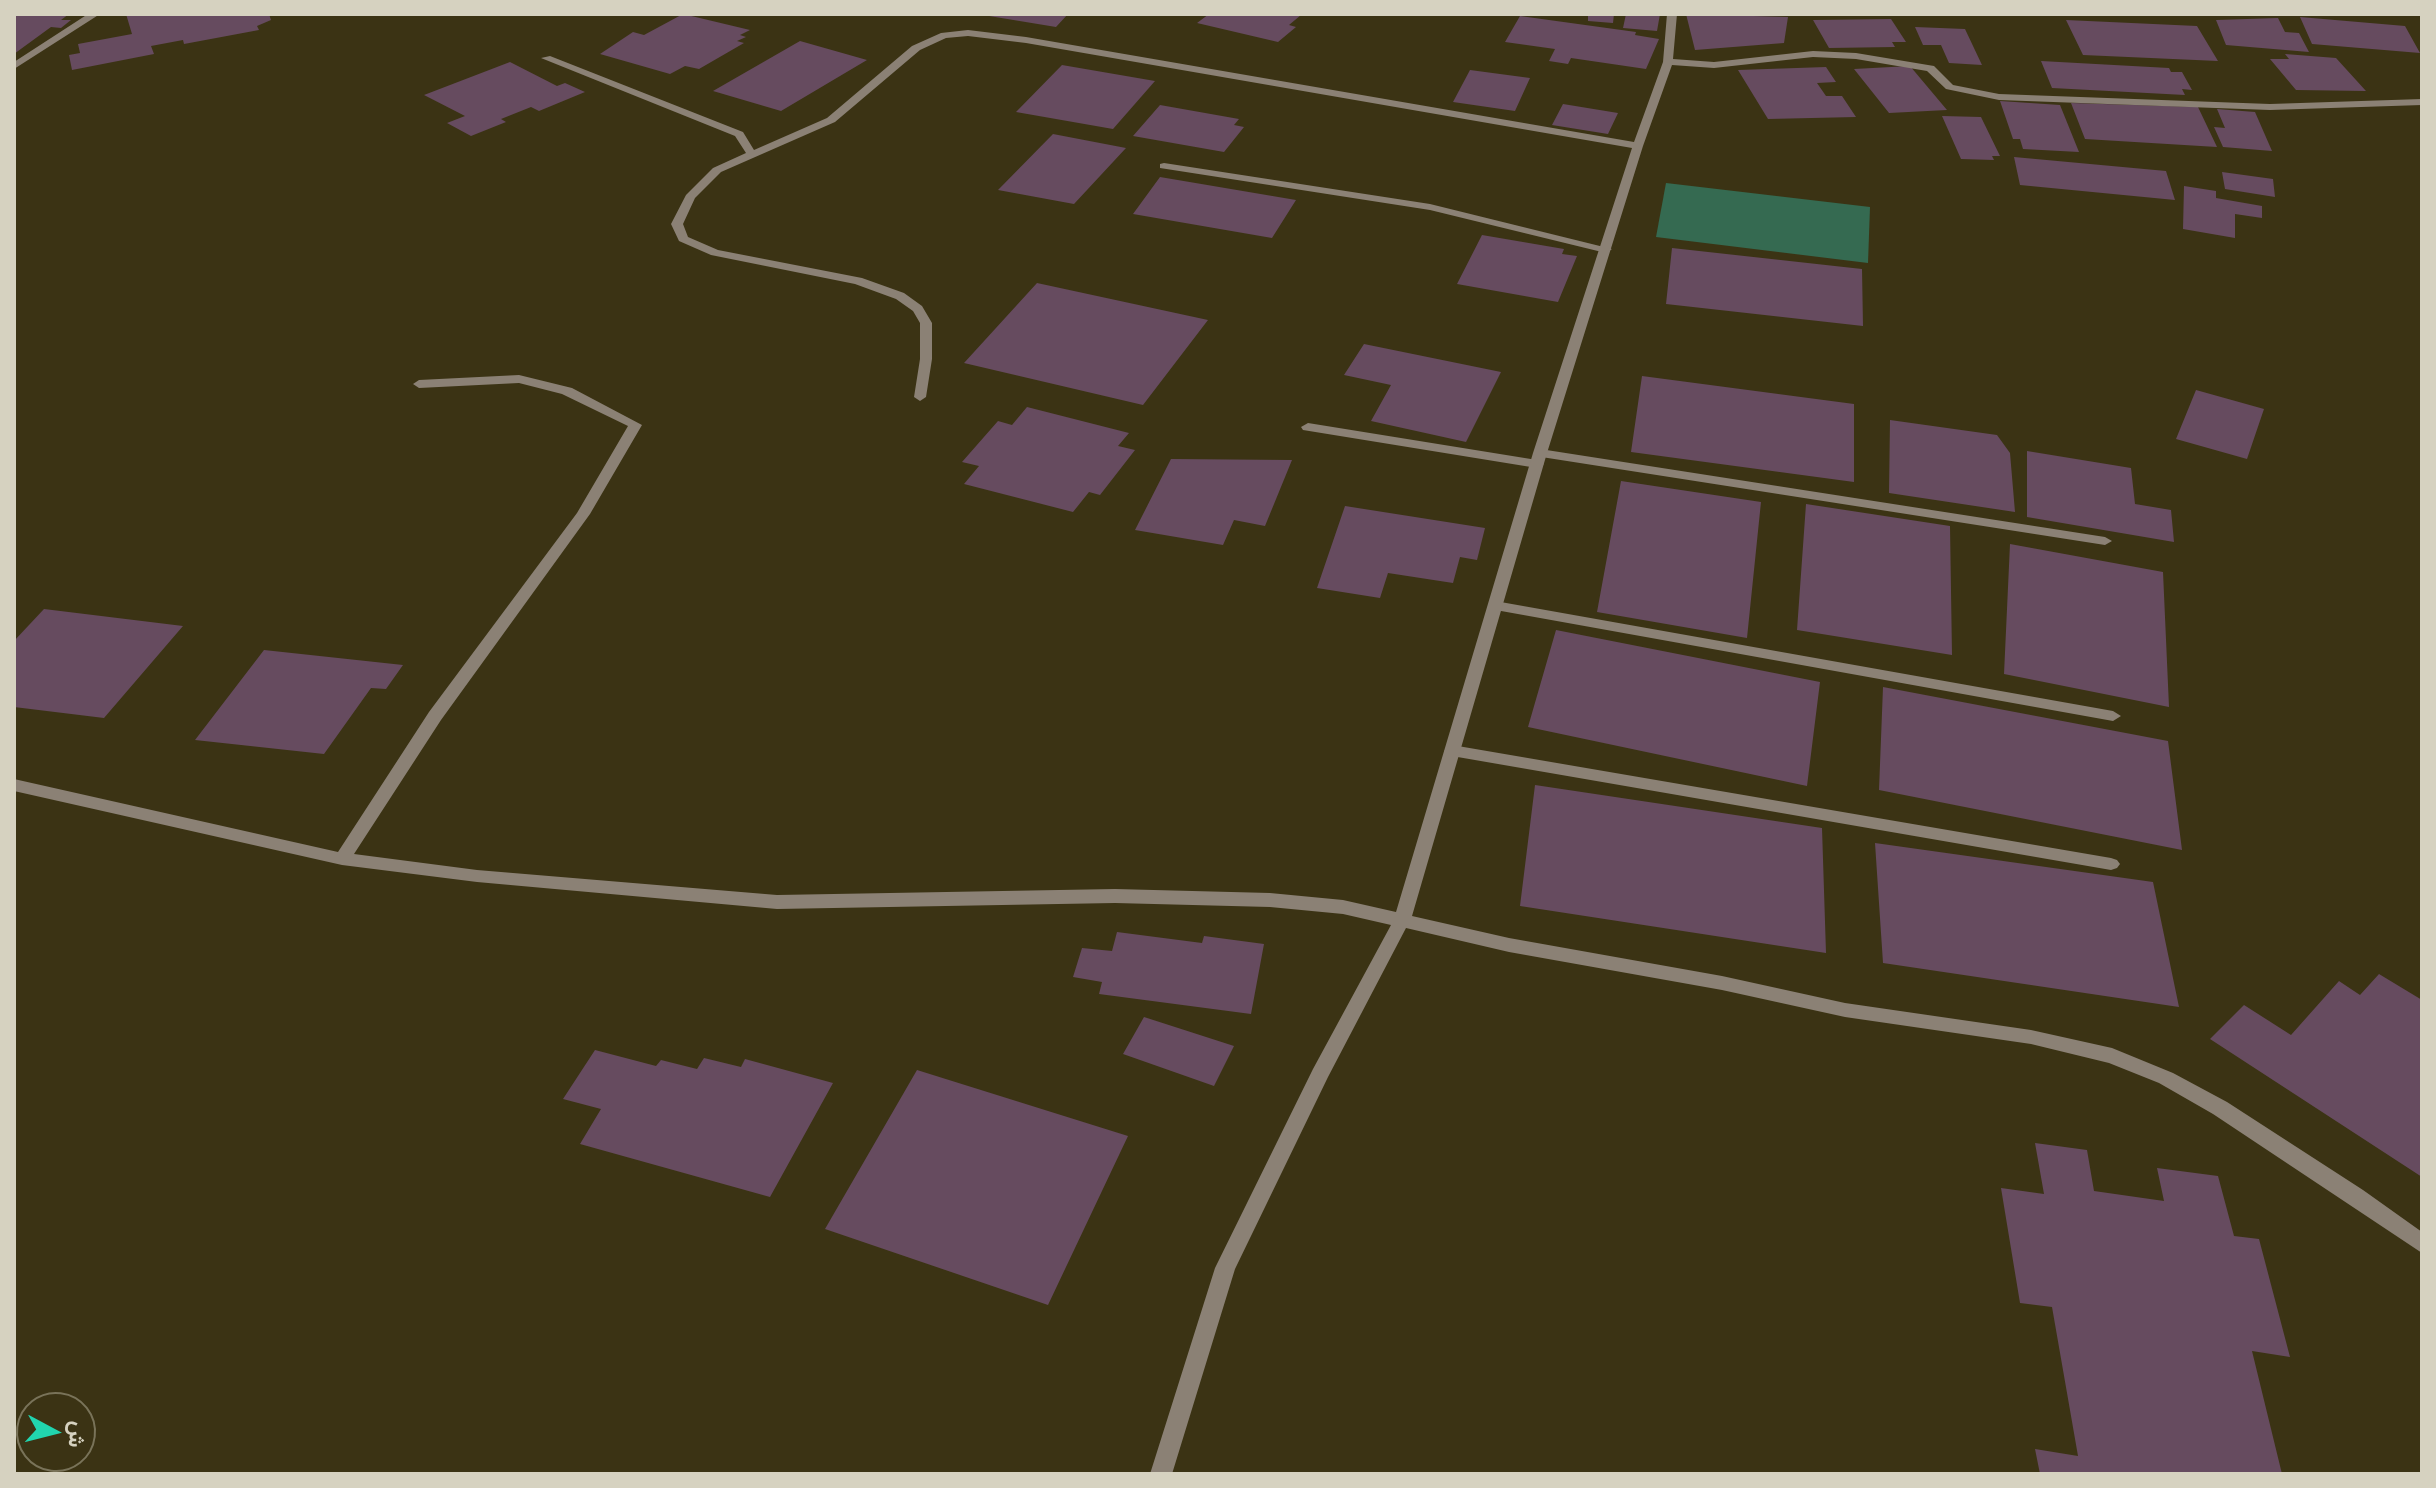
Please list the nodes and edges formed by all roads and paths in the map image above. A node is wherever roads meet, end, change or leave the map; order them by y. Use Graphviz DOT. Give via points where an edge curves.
graph roads {
  1 [pos="95,14"];
  2 [pos="1672,14"];
  3 [pos="546,58"];
  4 [pos="1668,62"];
  5 [pos="14,66"];
  6 [pos="2422,102"];
  7 [pos="1638,146"];
  8 [pos="752,155"];
  9 [pos="1164,166"];
  10 [pos="1606,249"];
  11 [pos="419,384"];
  12 [pos="920,397"];
  13 [pos="1308,427"];
  14 [pos="1539,459"];
  15 [pos="2105,541"];
  16 [pos="1495,606"];
  17 [pos="2113,716"];
  18 [pos="1452,751"];
  19 [pos="14,785"];
  20 [pos="342,859"];
  21 [pos="2111,864"];
  22 [pos="1402,920"];
  23 [pos="2422,1244"];
  24 [pos="1161,1474"];
  1 -- 5 [label="street"];
  2 -- 4 [label="street"];
  3 -- 8 [label="street" via="739,134"];
  4 -- 6 [label="street" via="1714,65 1813,54 1856,56 1930,68 1950,87 1999,97 2270,107"];
  4 -- 7 [label="street"];
  7 -- 8 [label="street" via="968,33 944,35 916,48 831,120"];
  7 -- 10 [label="street"];
  8 -- 12 [label="street" via="717,170 696,189 677,224 683,239 715,253 858,281 900,296 926,323"];
  9 -- 10 [label="street" via="1430,207"];
  10 -- 14 [label="street"];
  11 -- 20 [label="street" via="519,379 567,391 635,425 583,514 435,716"];
  13 -- 14 [label="street"];
  14 -- 15 [label="street"];
  14 -- 16 [label="street"];
  16 -- 17 [label="street"];
  16 -- 18 [label="street"];
  18 -- 21 [label="street"];
  18 -- 22 [label="street"];
  19 -- 20 [label="street"];
  20 -- 22 [label="street" via="777,902 1115,896 1270,900 1343,907"];
  22 -- 23 [label="street" via="1845,1010 2031,1037 2112,1056 2220,1108"];
  22 -- 24 [label="street" via="1225,1268"];
}
